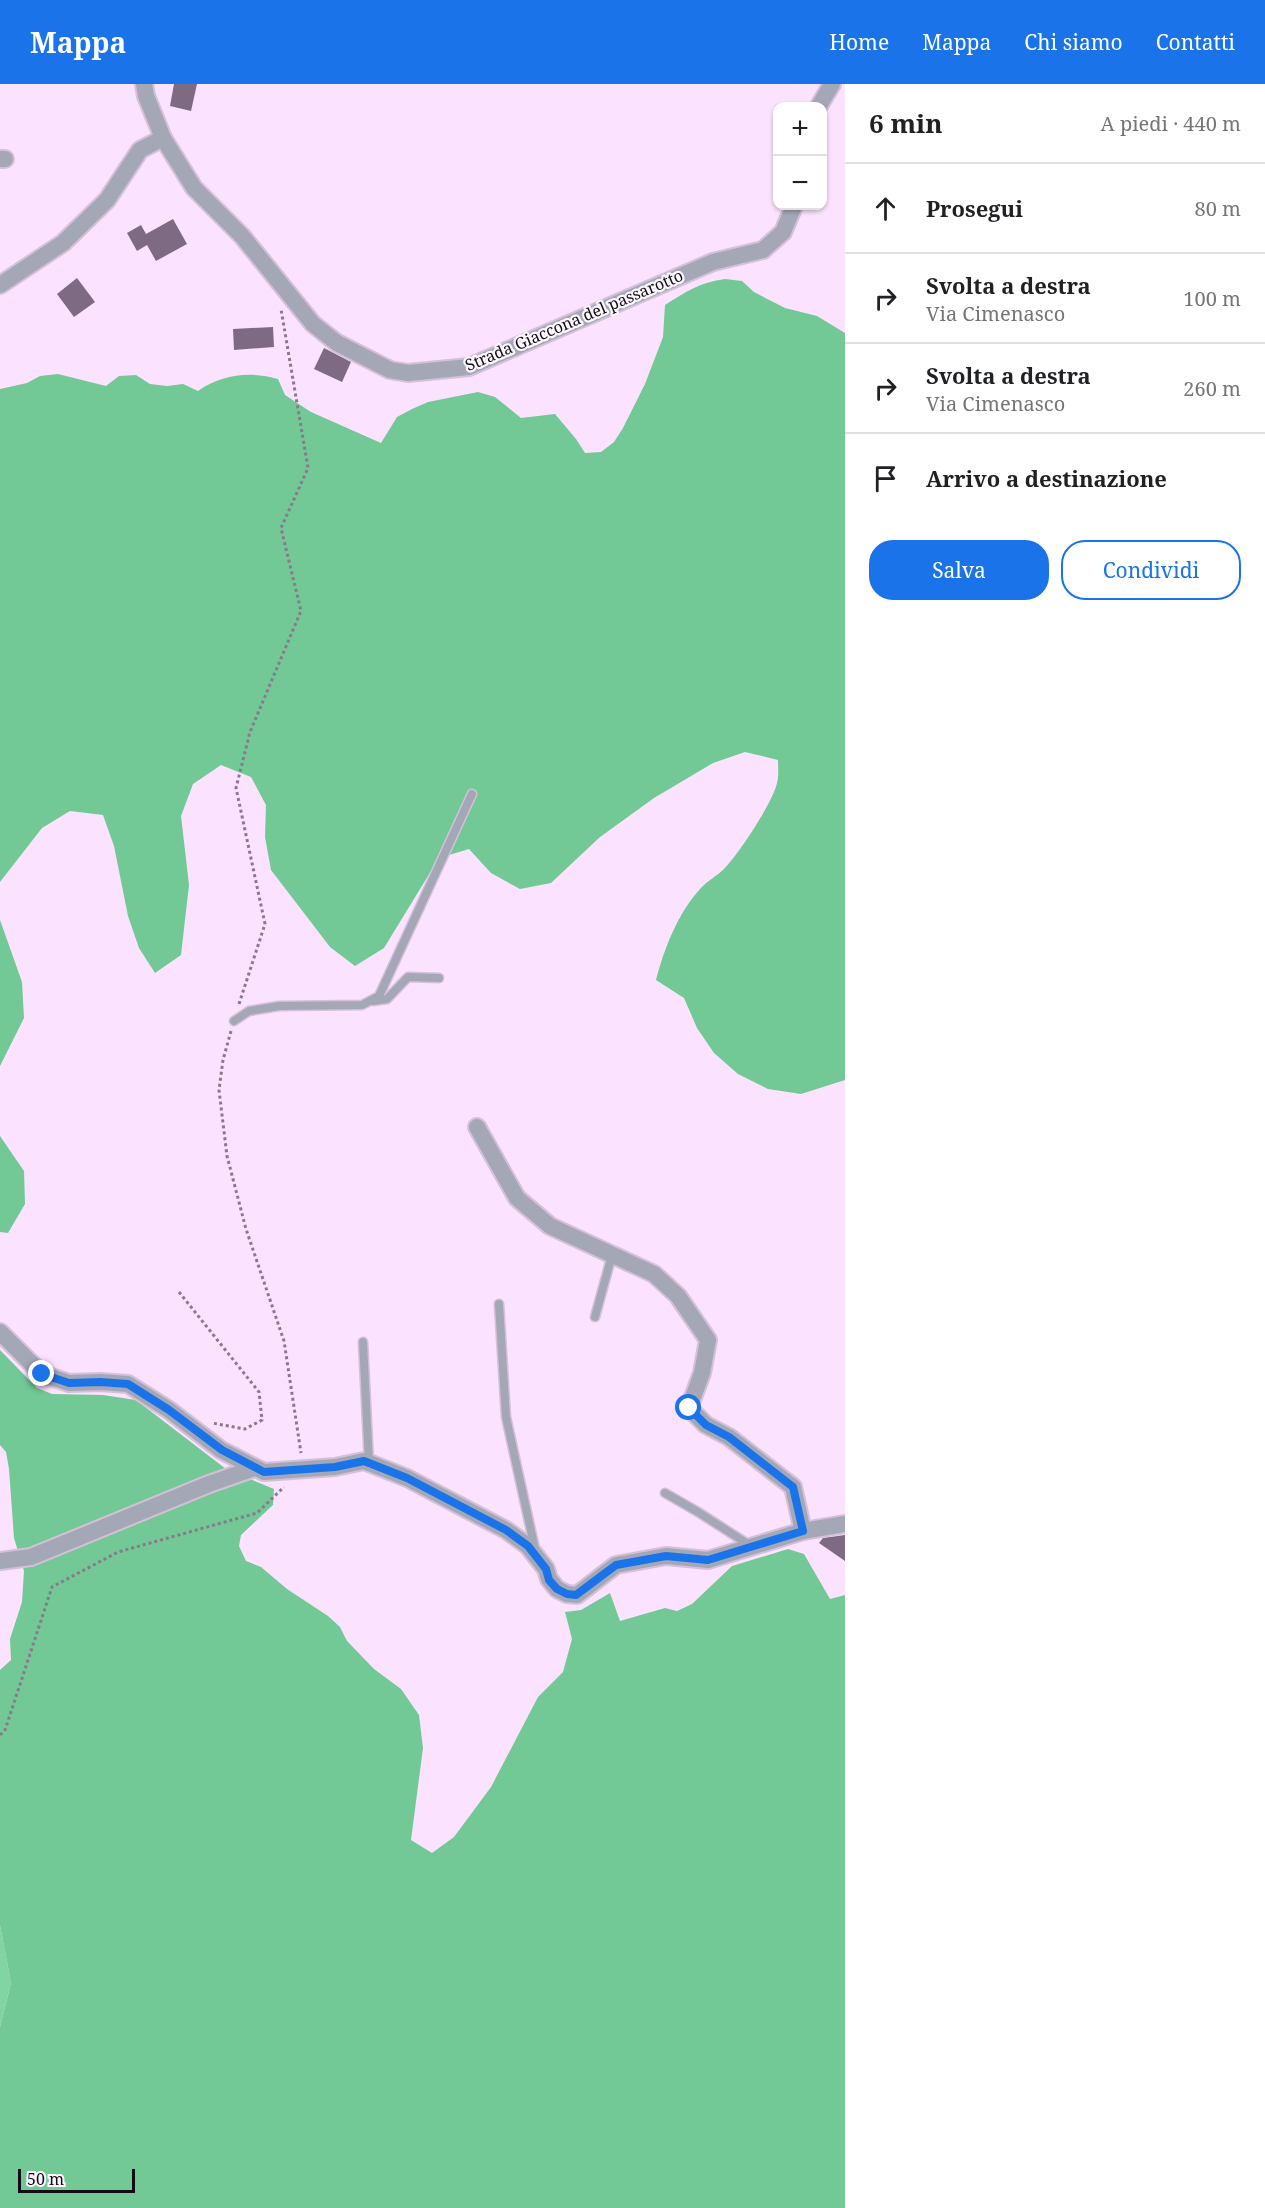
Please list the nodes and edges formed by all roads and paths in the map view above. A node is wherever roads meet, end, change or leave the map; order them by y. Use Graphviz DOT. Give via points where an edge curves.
graph roads {
  1 [pos="144,84"];
  2 [pos="832,84"];
  3 [pos="821,102"];
  4 [pos="163,138"];
  5 [pos="792,210"];
  6 [pos="275,278"];
  7 [pos="0,285"];
  8 [pos="472,794"];
  9 [pos="439,978"];
  10 [pos="370,1001"];
  11 [pos="234,1021"];
  12 [pos="477,1127"];
  13 [pos="612,1255"];
  14 [pos="179,1292"];
  15 [pos="499,1304"];
  16 [pos="595,1317"];
  17 [pos="0,1332"];
  18 [pos="363,1342"];
  19 [pos="207,1422"];
  20 [pos="369,1462"];
  21 [pos="255,1468"];
  22 [pos="303,1468"];
  23 [pos="665,1493"];
  24 [pos="845,1524"];
  25 [pos="803,1531"];
  26 [pos="752,1547"];
  27 [pos="537,1558"];
  28 [pos="0,1561"];
  29 [pos="0,1735"];
  1 -- 4 [label="street, Strada Giaccona del passarotto"];
  2 -- 3 [label="street"];
  4 -- 6 [label="street, Strada Giaccona del passarotto" via="194,188 242,236"];
  4 -- 7 [label="street" via="140,150 106,200 63,243"];
  5 -- 6 [label="street, Strada Giaccona del passarotto" via="783,232 763,250 713,262 469,367 408,373 390,370 337,343 313,324"];
  6 -- 11 [label="path" via="308,468 281,528 301,611 250,732 236,788 265,924"];
  8 -- 10 [label="lane" via="379,996"];
  9 -- 10 [label="lane" via="408,977 387,999"];
  10 -- 11 [label="lane" via="362,1005 279,1006 249,1011"];
  11 -- 22 [label="path" via="219,1090 227,1156 246,1229 284,1341"];
  12 -- 13 [label="street" via="517,1198 550,1226"];
  13 -- 16 [label="lane"];
  13 -- 25 [label="street" via="654,1274 678,1296 695,1320 708,1340 689,1408 706,1425 729,1437 793,1487"];
  14 -- 19 [label="path" via="259,1392 262,1420 245,1429"];
  15 -- 27 [label="lane" via="506,1418"];
  17 -- 21 [label="street" via="42,1374 69,1383 128,1384 222,1450"];
  18 -- 20 [label="lane"];
  20 -- 22 [label="street"];
  20 -- 27 [label="street" via="506,1530"];
  21 -- 22 [label="street" via="264,1472"];
  21 -- 28 [label="street" via="31,1557"];
  22 -- 29 [label="path" via="257,1513 118,1552 52,1587 5,1730"];
  23 -- 26 [label="lane"];
  24 -- 25 [label="street"];
  25 -- 26 [label="street"];
  26 -- 27 [label="street" via="708,1560 666,1556 616,1565 576,1595 557,1589"];
}
